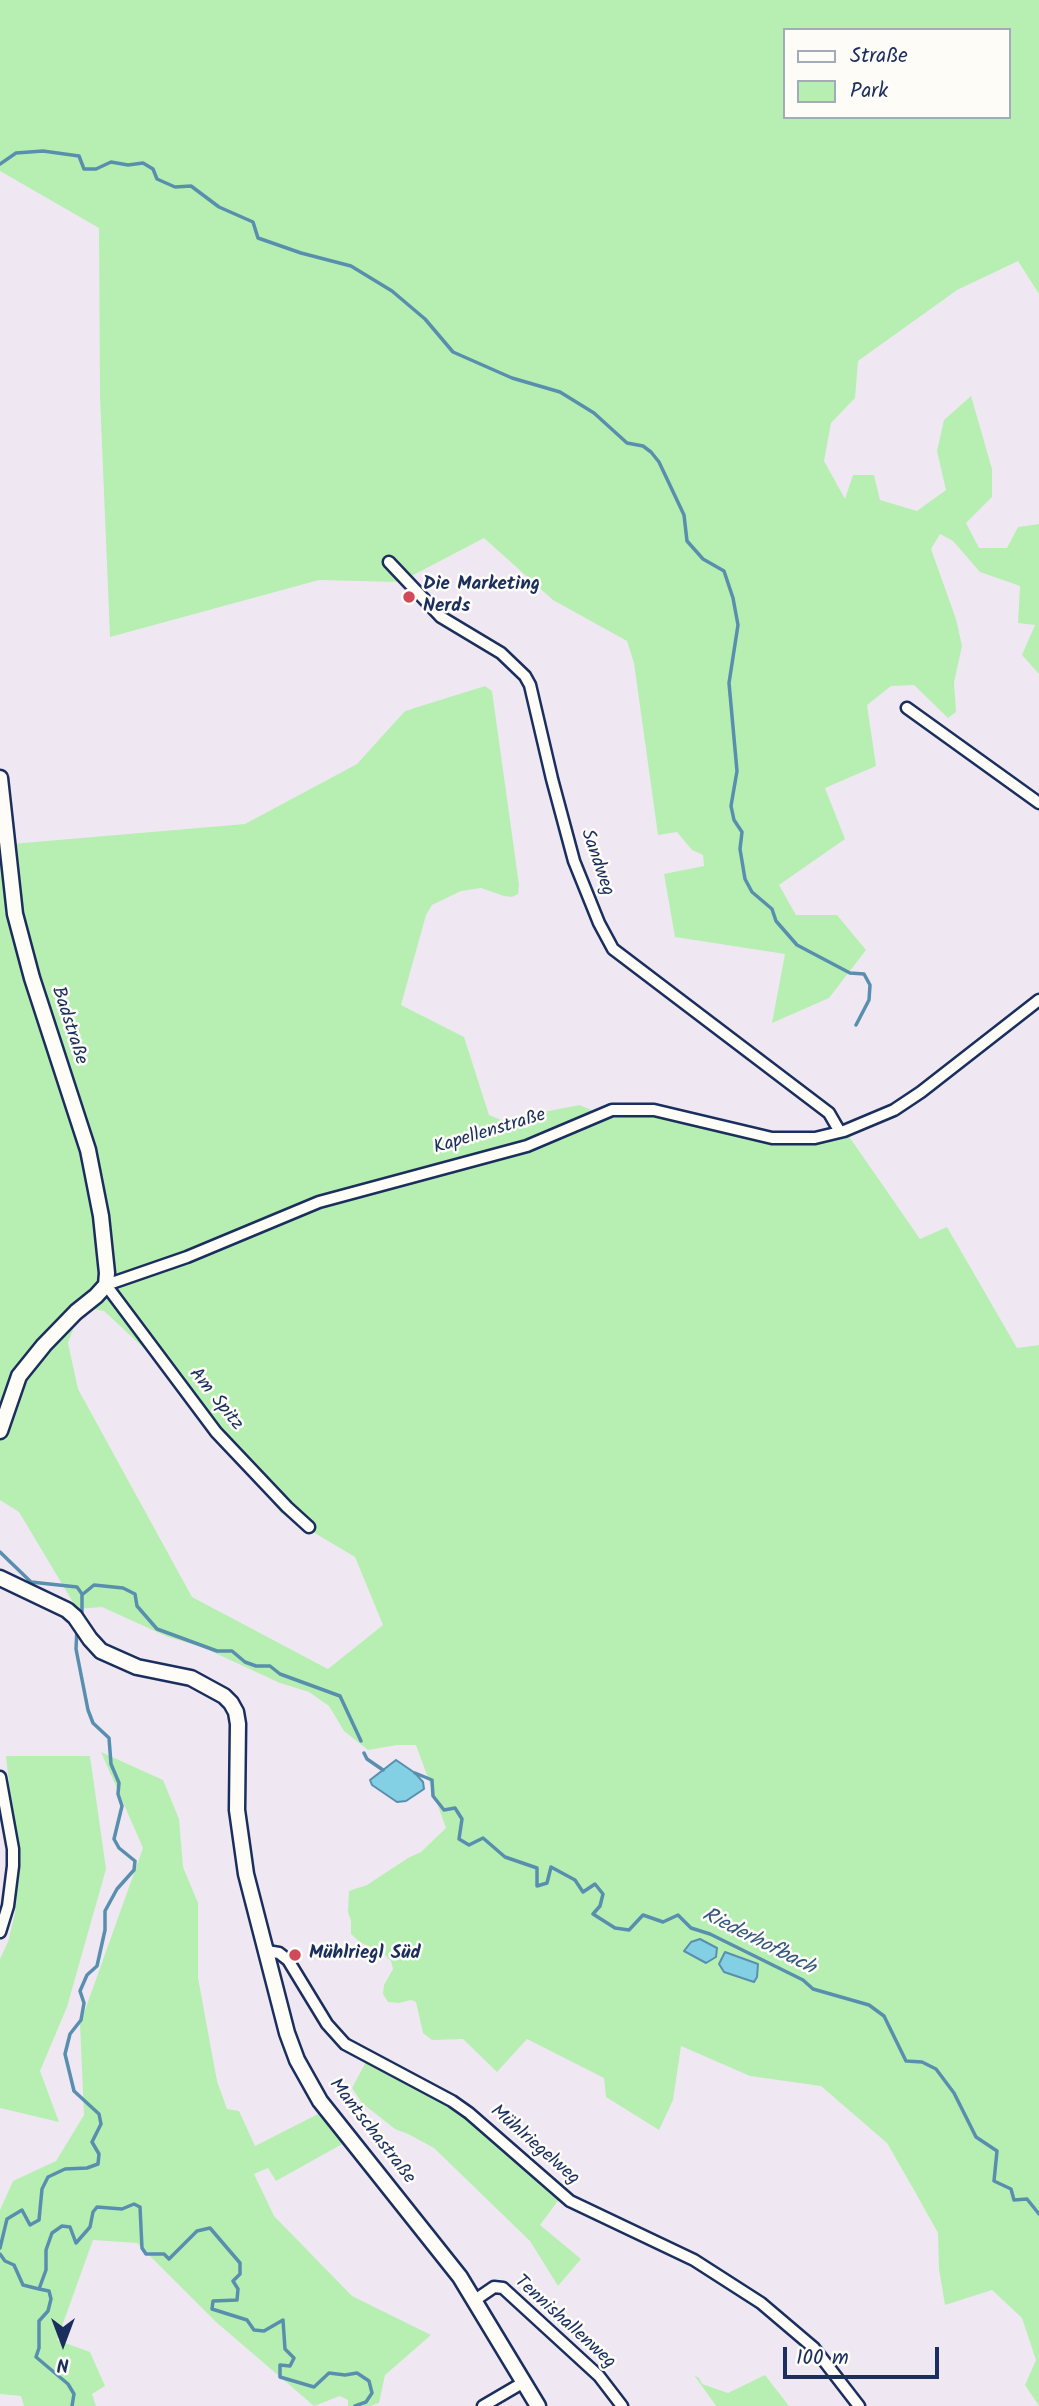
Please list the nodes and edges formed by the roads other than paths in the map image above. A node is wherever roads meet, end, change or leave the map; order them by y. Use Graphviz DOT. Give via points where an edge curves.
graph roads {
  1 [pos="389,562"];
  2 [pos="907,708"];
  3 [pos="0,778"];
  4 [pos="1039,803"];
  5 [pos="1039,1000"];
  6 [pos="840,1132"];
  7 [pos="106,1284"];
  8 [pos="0,1430"];
  9 [pos="309,1527"];
  10 [pos="0,1578"];
  11 [pos="0,1776"];
  12 [pos="0,1932"];
  13 [pos="267,1951"];
  14 [pos="475,2300"];
  15 [pos="524,2382"];
  16 [pos="483,2406"];
  17 [pos="538,2406"];
  18 [pos="622,2406"];
  19 [pos="859,2406"];
  1 -- 6 [label="street, Sandweg" via="441,617 501,653 525,676 575,861 613,949 829,1113"];
  2 -- 4 [label="street"];
  3 -- 7 [label="street, Badstraße" via="15,914 88,1150 101,1216"];
  5 -- 6 [label="street, Kapellenstraße" via="894,1110"];
  6 -- 7 [label="street, Kapellenstraße" via="815,1139 772,1138 654,1110 612,1110 527,1146 319,1202 187,1257"];
  7 -- 8 [label="street, Kapellenstraße" via="19,1376"];
  7 -- 9 [label="street, Am Spitz" via="216,1432"];
  10 -- 13 [label="street, Mantschastraße" via="53,1602 79,1622 101,1651 120,1661 191,1678 231,1703 238,1724 237,1810 242,1850"];
  11 -- 12 [label="street" via="13,1866"];
  13 -- 14 [label="street, Mantschastraße" via="287,2032 305,2076"];
  13 -- 19 [label="street, Mühlriegelweg" via="288,1959 327,2024 345,2044 452,2101 570,2201 694,2260 761,2303 814,2348"];
  14 -- 15 [label="street, Mantschastraße"];
  14 -- 18 [label="street, Tennishallenweg" via="494,2287 506,2291 599,2376"];
  15 -- 16 [label="street"];
  15 -- 17 [label="street, Mantschastraße"];
}
